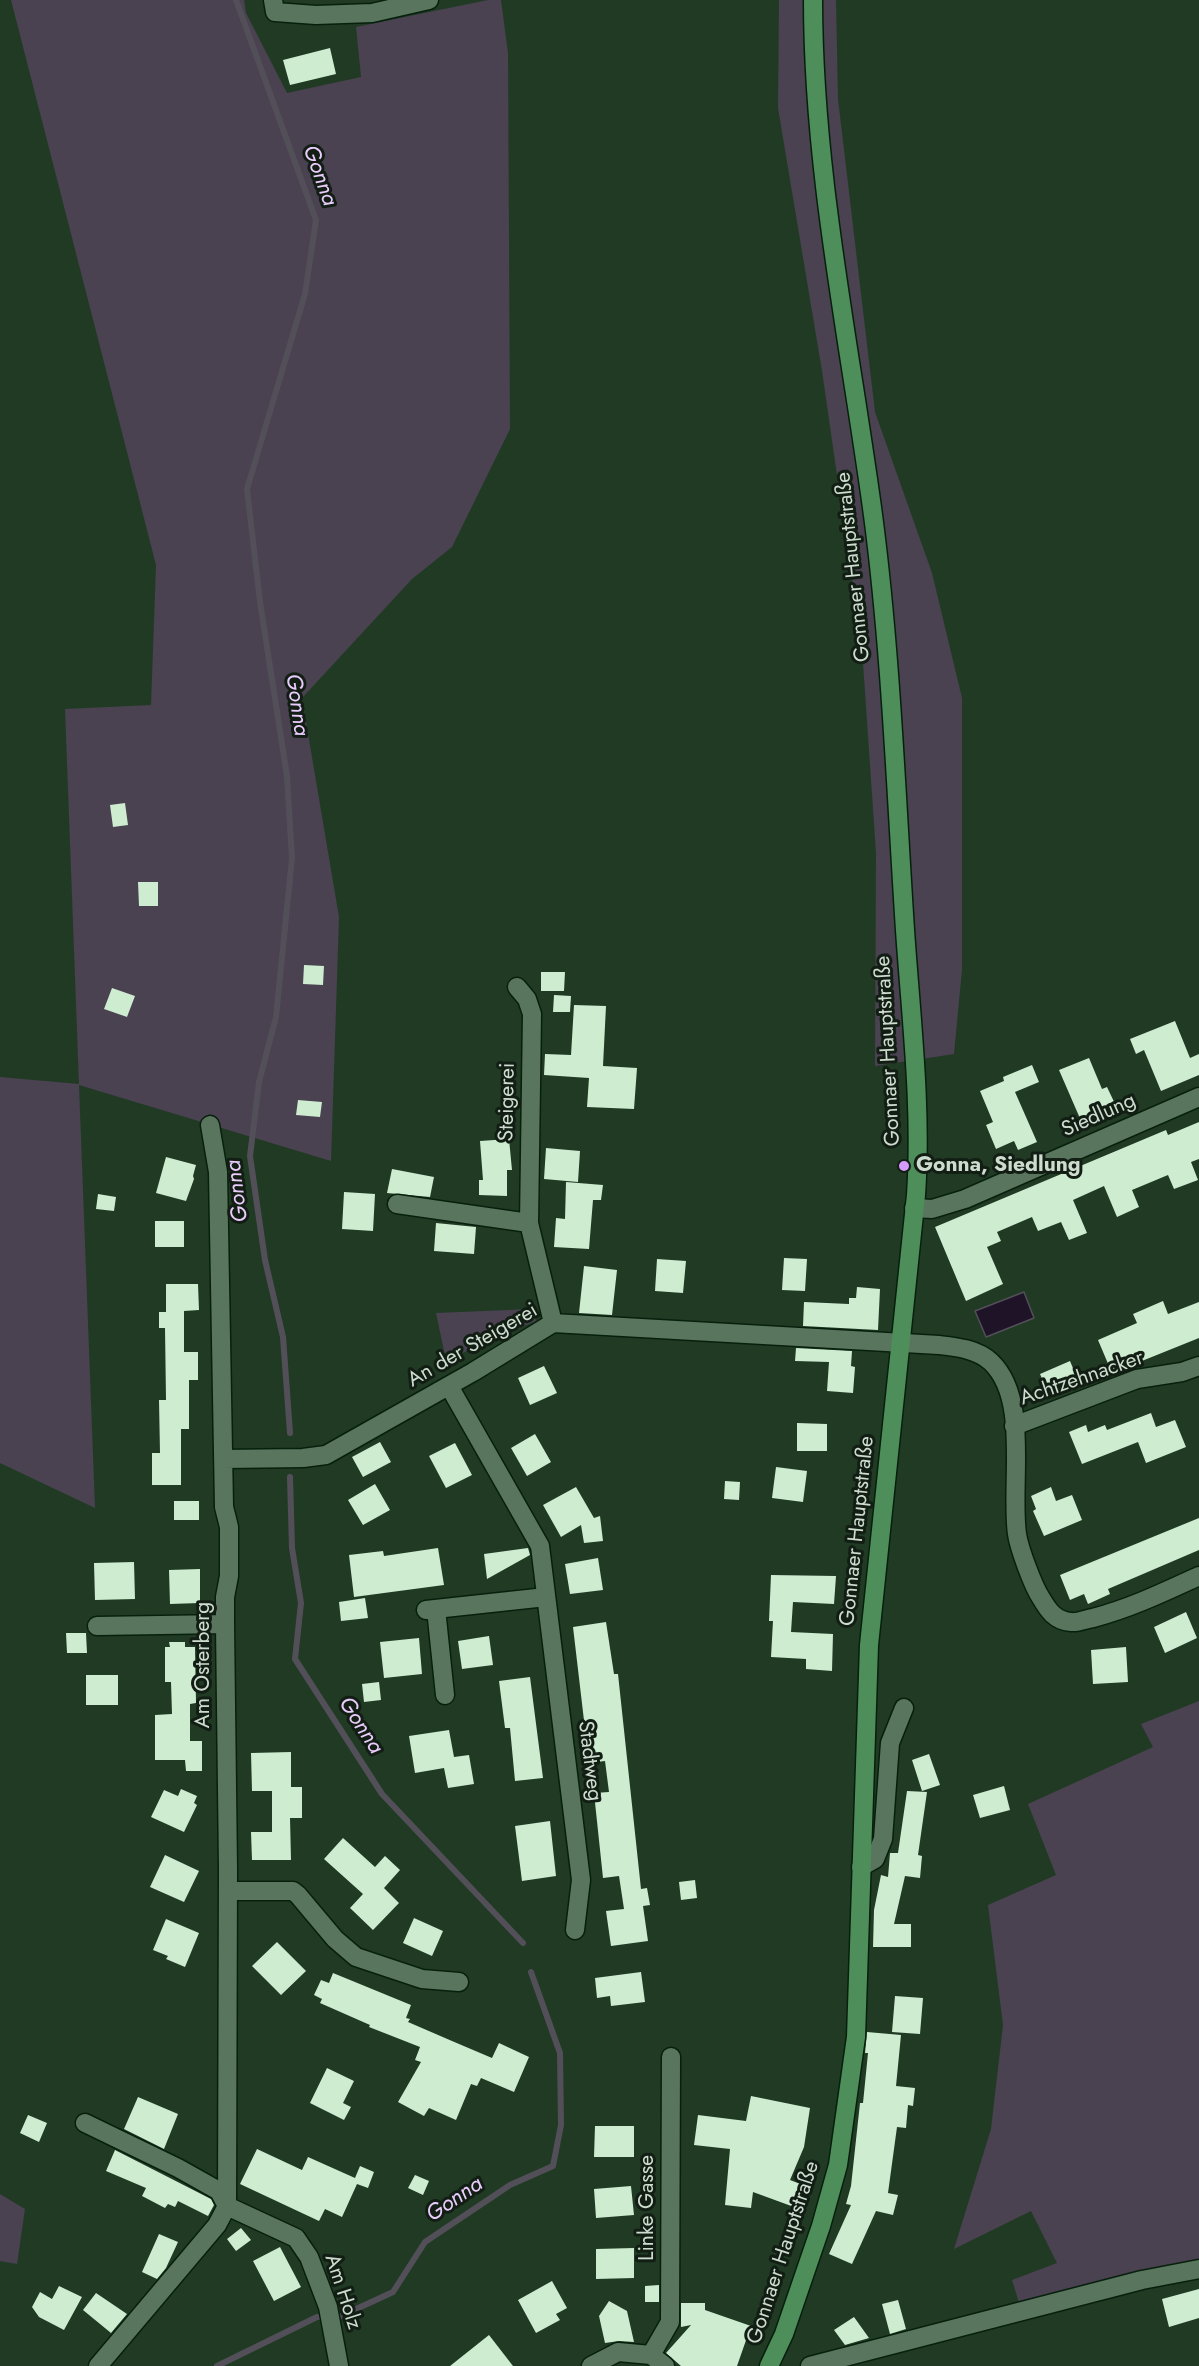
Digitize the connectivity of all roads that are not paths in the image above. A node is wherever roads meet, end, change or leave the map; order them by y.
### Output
1 (273, 0) edge
2 (429, 0) edge
3 (813, 0) edge
4 (517, 987) dead end
5 (1199, 1097) edge
6 (210, 1125) dead end
7 (397, 1204) dead end
8 (915, 1208) junction
9 (529, 1223) junction
10 (553, 1323) junction
11 (900, 1342) junction
12 (1199, 1366) edge
13 (449, 1386) junction
14 (1014, 1426) junction
15 (224, 1459) junction
16 (1199, 1576) edge
17 (546, 1597) junction
18 (225, 1624) junction
19 (98, 1626) dead end
20 (446, 1695) dead end
21 (904, 1708) dead end
22 (861, 1867) junction
23 (228, 1891) junction
24 (574, 1930) dead end
25 (459, 1982) dead end
26 (671, 2057) dead end
27 (85, 2123) dead end
28 (227, 2206) junction
29 (1199, 2269) edge
30 (658, 2360) edge
31 (98, 2366) edge
32 (339, 2366) edge
33 (591, 2366) edge
34 (769, 2366) edge
35 (810, 2366) edge

1 - 2 street
3 - 8 main road, Gonnaer Hauptstraße
4 - 9 street, Steigerei
5 - 8 street, Siedlung
6 - 15 street, Am Osterberg
7 - 9 street
8 - 11 main road, Gonnaer Hauptstraße
9 - 10 street, Steigerei
10 - 11 street, An der Steigerei
10 - 13 street, An der Steigerei
11 - 14 street, Achtzehnacker
11 - 22 main road, Gonnaer Hauptstraße
12 - 14 street, Achtzehnacker
13 - 15 street, An der Steigerei
13 - 17 street, Stadtweg
14 - 16 street, Achtzehnacker
15 - 18 street, Am Osterberg
17 - 20 street
17 - 24 street, Stadtweg
18 - 19 street
18 - 23 street, Am Osterberg
21 - 22 street
22 - 34 main road, Gonnaer Hauptstraße
23 - 25 street
23 - 28 street, Am Osterberg
26 - 30 street, Linke Gasse
27 - 28 street, Am Holz
28 - 31 street
28 - 32 street, Am Holz
29 - 35 street
30 - 33 street, Linke Gasse

